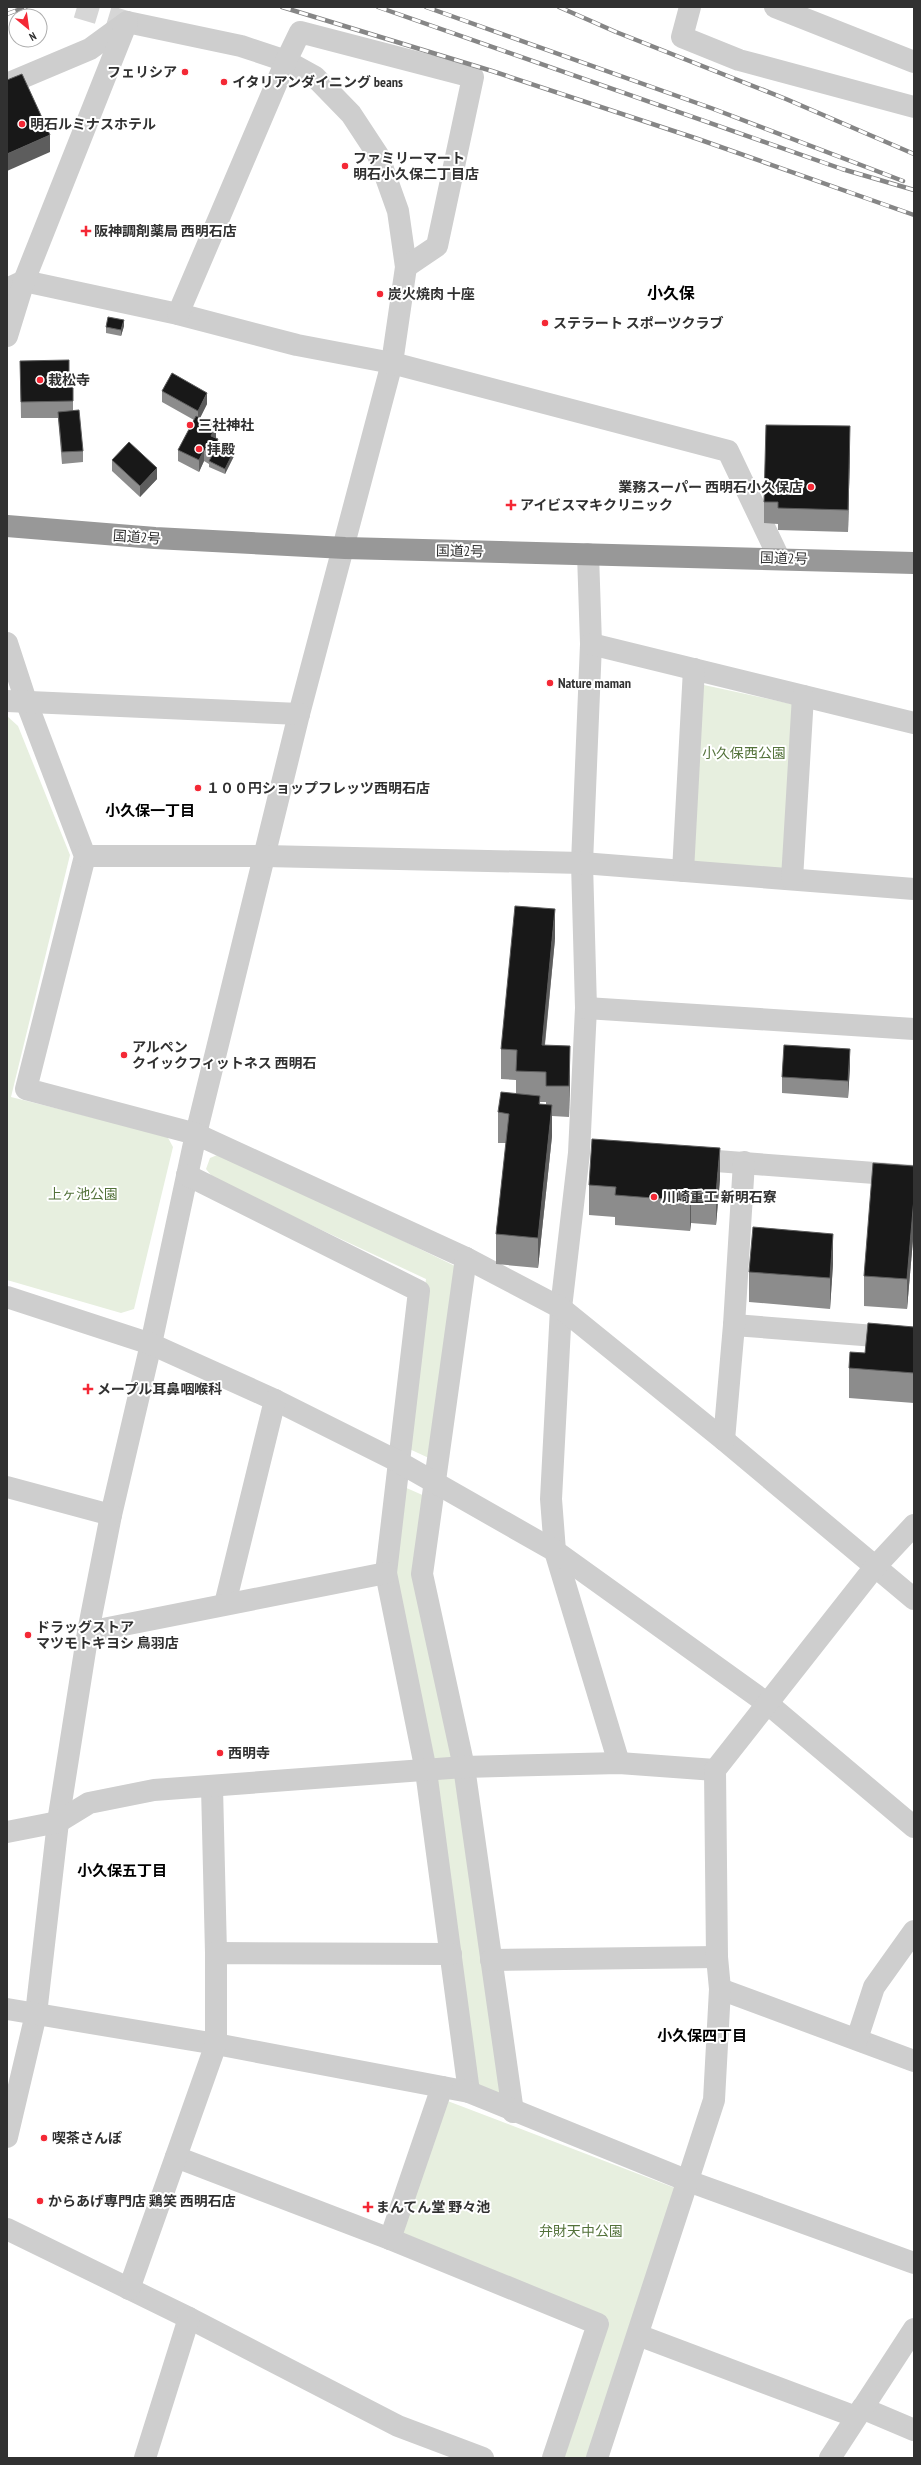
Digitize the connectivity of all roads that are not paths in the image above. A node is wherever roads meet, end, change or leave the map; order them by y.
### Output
1 (690, 7) edge
2 (775, 7) edge
3 (127, 22) junction
4 (286, 61) junction
5 (914, 62) edge
6 (7, 84) edge
7 (914, 107) edge
8 (406, 267) junction
9 (15, 285) edge
10 (178, 314) junction
11 (7, 336) edge
12 (392, 363) junction
13 (7, 526) edge
14 (345, 548) junction
15 (588, 554) junction
16 (779, 558) junction
17 (914, 563) edge
18 (7, 643) edge
19 (591, 644) junction
20 (694, 669) junction
21 (803, 696) junction
22 (17, 701) edge
23 (299, 714) junction
24 (914, 723) edge
25 (86, 856) junction
26 (264, 856) junction
27 (582, 863) junction
28 (683, 871) junction
29 (792, 879) junction
30 (914, 888) edge
31 (586, 1008) junction
32 (914, 1029) edge
33 (196, 1134) junction
34 (579, 1153) junction
35 (602, 1154) edge
36 (673, 1158) edge
37 (744, 1162) junction
38 (187, 1175) junction
39 (914, 1176) edge
40 (466, 1258) junction
41 (7, 1297) edge
42 (561, 1308) junction
43 (734, 1325) junction
44 (914, 1339) edge
45 (151, 1344) junction
46 (275, 1400) junction
47 (724, 1440) junction
48 (398, 1462) junction
49 (435, 1482) junction
50 (7, 1487) edge
51 (111, 1515) junction
52 (914, 1526) edge
53 (555, 1551) junction
54 (874, 1568) junction
55 (386, 1573) junction
56 (914, 1599) edge
57 (225, 1604) junction
58 (88, 1632) junction
59 (768, 1704) junction
60 (619, 1763) junction
61 (464, 1767) junction
62 (715, 1770) junction
63 (426, 1771) junction
64 (212, 1787) junction
65 (58, 1822) junction
66 (914, 1827) edge
67 (7, 1832) edge
68 (914, 1931) edge
69 (216, 1953) junction
70 (451, 1954) junction
71 (716, 1957) junction
72 (491, 1960) junction
73 (720, 1989) junction
74 (7, 2009) edge
75 (36, 2014) junction
76 (857, 2039) junction
77 (216, 2044) junction
78 (914, 2061) edge
79 (442, 2087) junction
80 (469, 2092) junction
81 (513, 2112) junction
82 (7, 2137) edge
83 (176, 2157) junction
84 (688, 2181) junction
85 (7, 2229) edge
86 (390, 2239) junction
87 (914, 2263) edge
88 (129, 2289) junction
89 (189, 2318) junction
90 (914, 2329) edge
91 (638, 2335) junction
92 (859, 2412) junction
93 (914, 2430) edge
94 (145, 2458) edge
95 (483, 2458) edge
96 (553, 2458) edge
97 (597, 2458) edge
98 (830, 2458) edge

1 - 7 street
2 - 5 street
3 - 4 street
3 - 6 street
3 - 9 street
4 - 8 street
4 - 8 street
4 - 10 street
8 - 12 street
9 - 10 street
9 - 11 street
10 - 12 street
12 - 14 street
12 - 16 street
13 - 14 highway, 国道2号
14 - 15 highway, 国道2号
14 - 23 street
15 - 16 highway, 国道2号
15 - 19 street
16 - 17 highway, 国道2号
18 - 22 street
19 - 20 street
19 - 27 street
20 - 21 street
20 - 28 street
21 - 24 street
21 - 29 street
22 - 23 street
22 - 25 street
23 - 26 street
25 - 26 street
25 - 33 street
26 - 27 street
26 - 33 street
27 - 28 street
27 - 31 street
28 - 29 street
29 - 30 street
31 - 32 street
31 - 34 street
33 - 38 street
33 - 40 street
34 - 35 street
34 - 42 street
36 - 37 street
37 - 39 street
37 - 43 street
38 - 45 street
38 - 48 street
40 - 42 street
40 - 49 street
41 - 45 street
42 - 47 street
42 - 53 street
43 - 44 street
43 - 47 street
45 - 46 street
45 - 51 street
46 - 48 street
46 - 57 street
47 - 54 street
48 - 49 street
48 - 55 street
49 - 53 street
49 - 61 street
50 - 51 street
51 - 58 street
52 - 54 street
53 - 59 street
53 - 60 street
54 - 56 street
54 - 59 street
55 - 57 street
55 - 63 street
57 - 58 street
58 - 65 street
59 - 62 street
59 - 66 street
60 - 61 street
60 - 62 street
61 - 63 street
61 - 72 street
62 - 71 street
63 - 64 street
63 - 70 street
64 - 65 street
64 - 69 street
65 - 67 street
65 - 75 street
68 - 76 street
69 - 70 street
69 - 77 street
70 - 80 street
71 - 72 street
71 - 73 street
72 - 81 street
73 - 76 street
73 - 84 street
74 - 75 street
75 - 77 street
75 - 82 street
76 - 78 street
77 - 79 street
77 - 83 street
79 - 80 street
79 - 86 street
80 - 81 street
81 - 84 street
83 - 86 street
83 - 88 street
84 - 87 street
84 - 91 street
85 - 88 street
86 - 96 street
88 - 89 street
89 - 94 street
89 - 95 street
90 - 92 street
91 - 92 street
91 - 97 street
92 - 93 street
92 - 98 street

